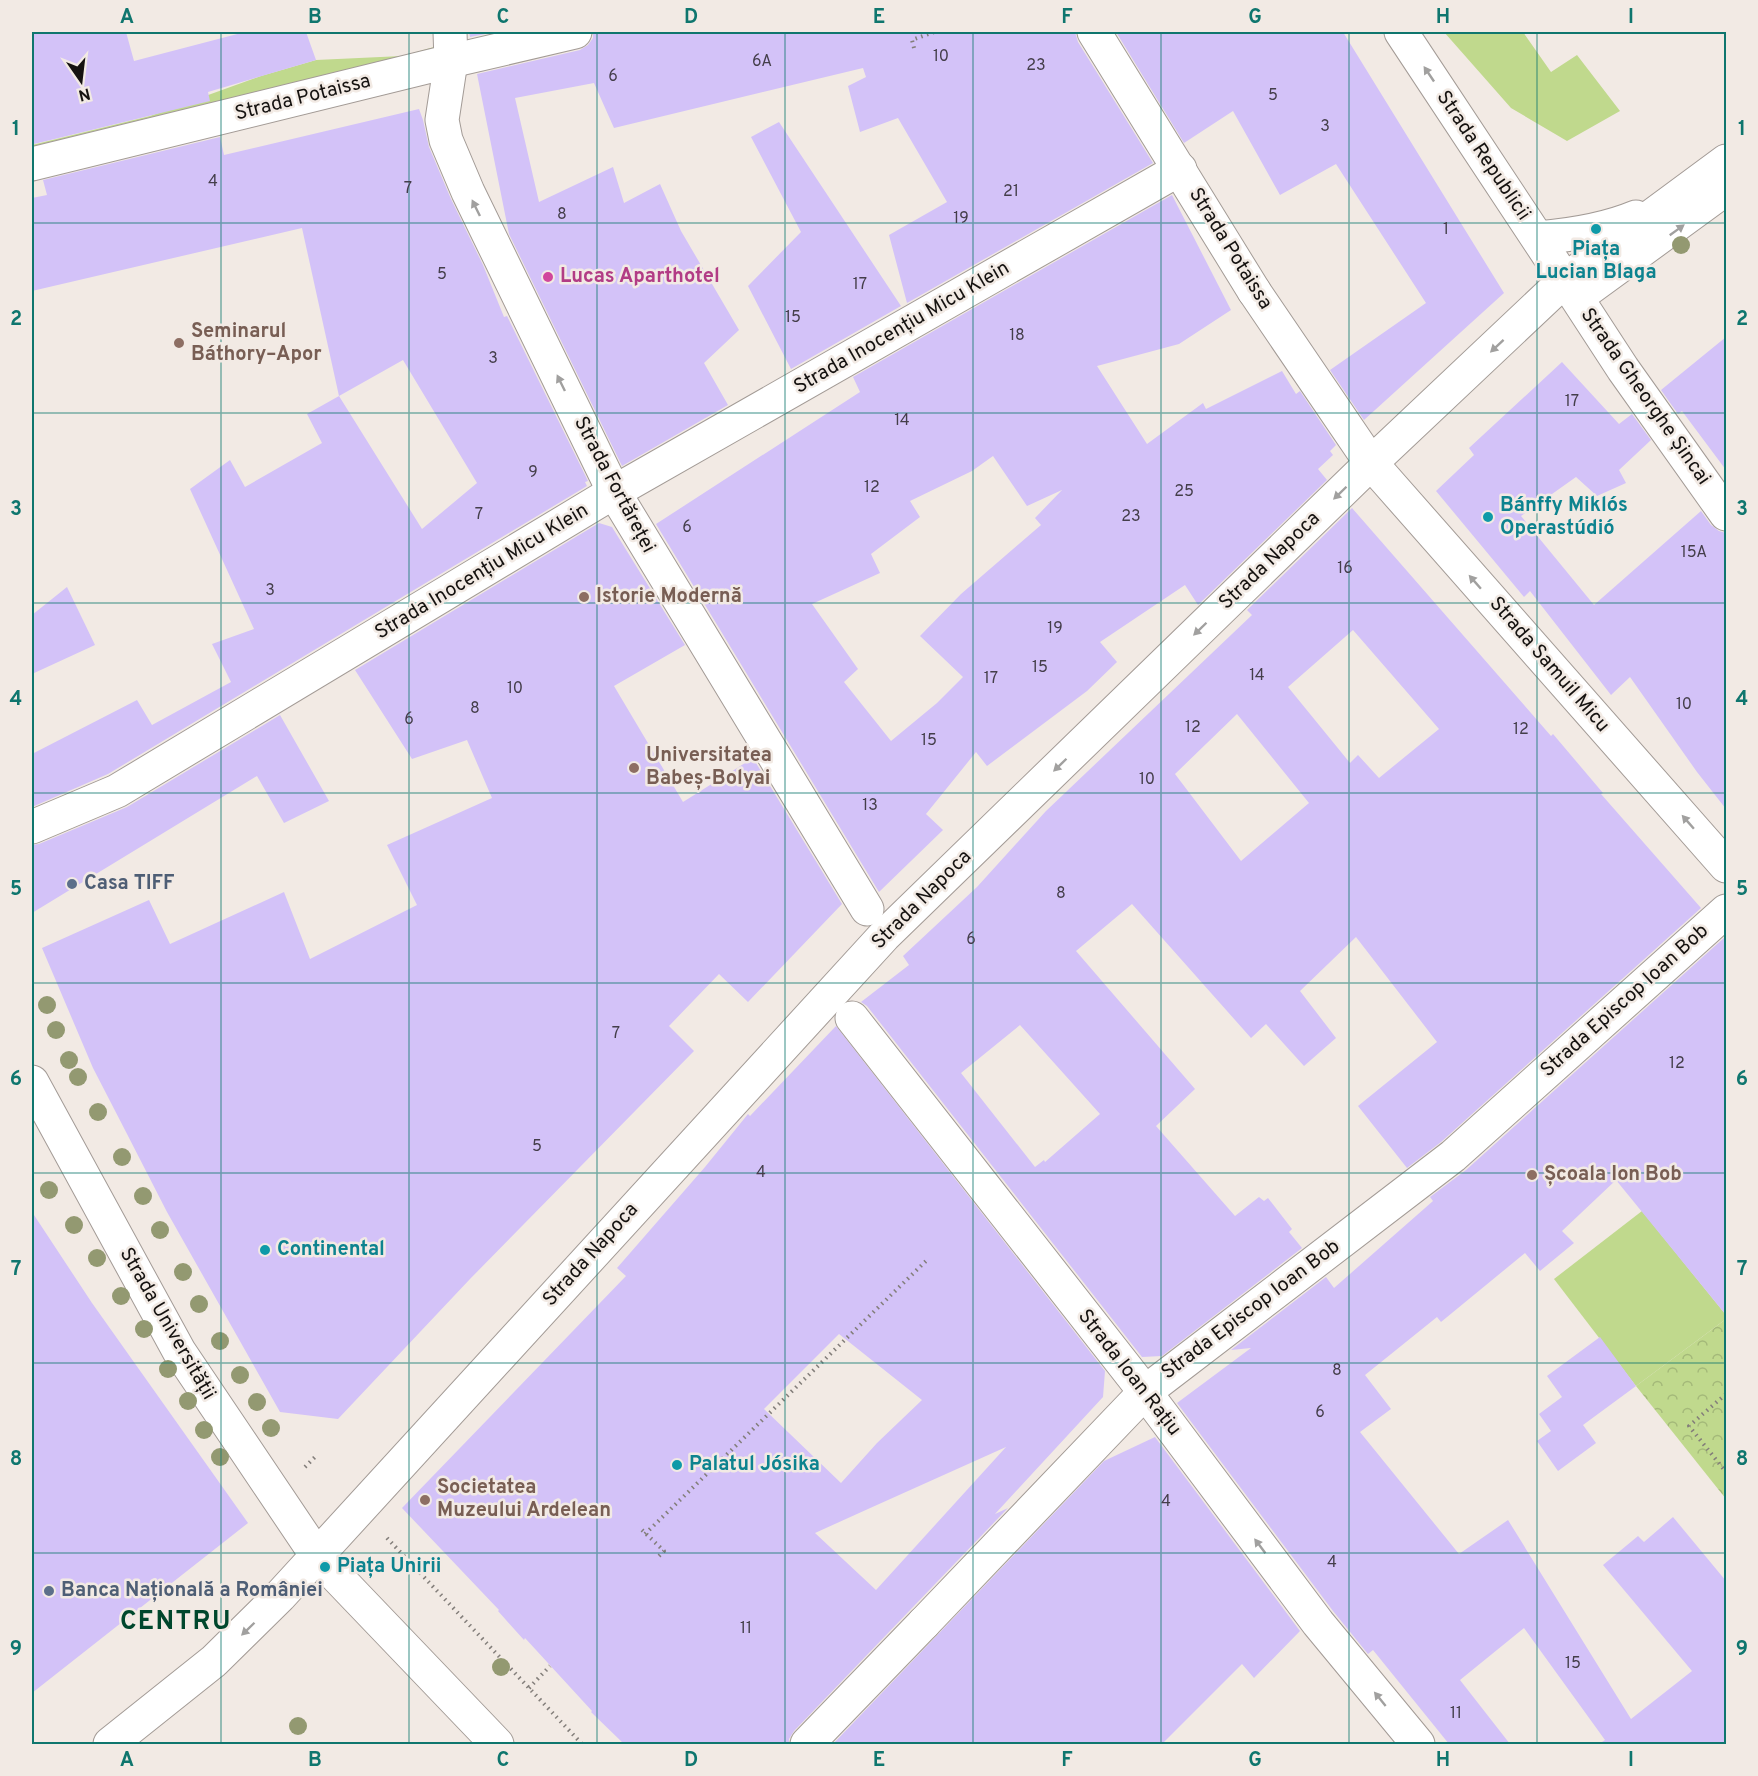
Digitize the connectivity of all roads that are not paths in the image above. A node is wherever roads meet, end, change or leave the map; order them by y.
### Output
1 (575, 32) edge
2 (1094, 32) edge
3 (1401, 32) edge
4 (451, 46) edge
5 (1726, 160) edge
6 (32, 164) edge
7 (1180, 169) junction
8 (1726, 193) edge
9 (1674, 200) junction
10 (1538, 238) junction
11 (1572, 291) junction
12 (1371, 463) junction
13 (614, 492) junction
14 (1726, 514) edge
15 (32, 826) edge
16 (1726, 866) edge
17 (867, 909) dead end
18 (1726, 911) edge
19 (845, 1010) dead end
20 (32, 1082) edge
21 (1144, 1392) junction
22 (317, 1556) junction
23 (110, 1744) edge
24 (497, 1744) edge
25 (807, 1744) edge
26 (1418, 1744) edge

1 - 4 street, Strada Potaissa
2 - 7 street, Strada Potaissa
10 -> 3 street, Strada Republicii
4 - 6 street, Strada Potaissa
13 -> 4 street, Strada Fortăreței
5 - 9 street
7 - 12 street, Strada Potaissa
7 - 13 street, Strada Inocențiu Micu Klein
11 -> 8 lane
9 - 10 street
9 - 11 street
10 - 11 street, Strada Republicii
11 -> 12 street, Strada Napoca
11 - 14 street, Strada Gheorghe Șincai
16 -> 12 street, Strada Samuil Micu
12 -> 22 street, Strada Napoca
13 - 15 street, Strada Inocențiu Micu Klein
13 - 17 street, Strada Fortăreței
18 - 21 street, Strada Episcop Ioan Bob
19 - 21 street, Strada Ioan Rațiu
20 - 22 street, Strada Universității
21 - 25 street, Strada Episcop Ioan Bob
26 -> 21 street, Strada Ioan Rațiu
22 -> 23 street
22 - 24 street

